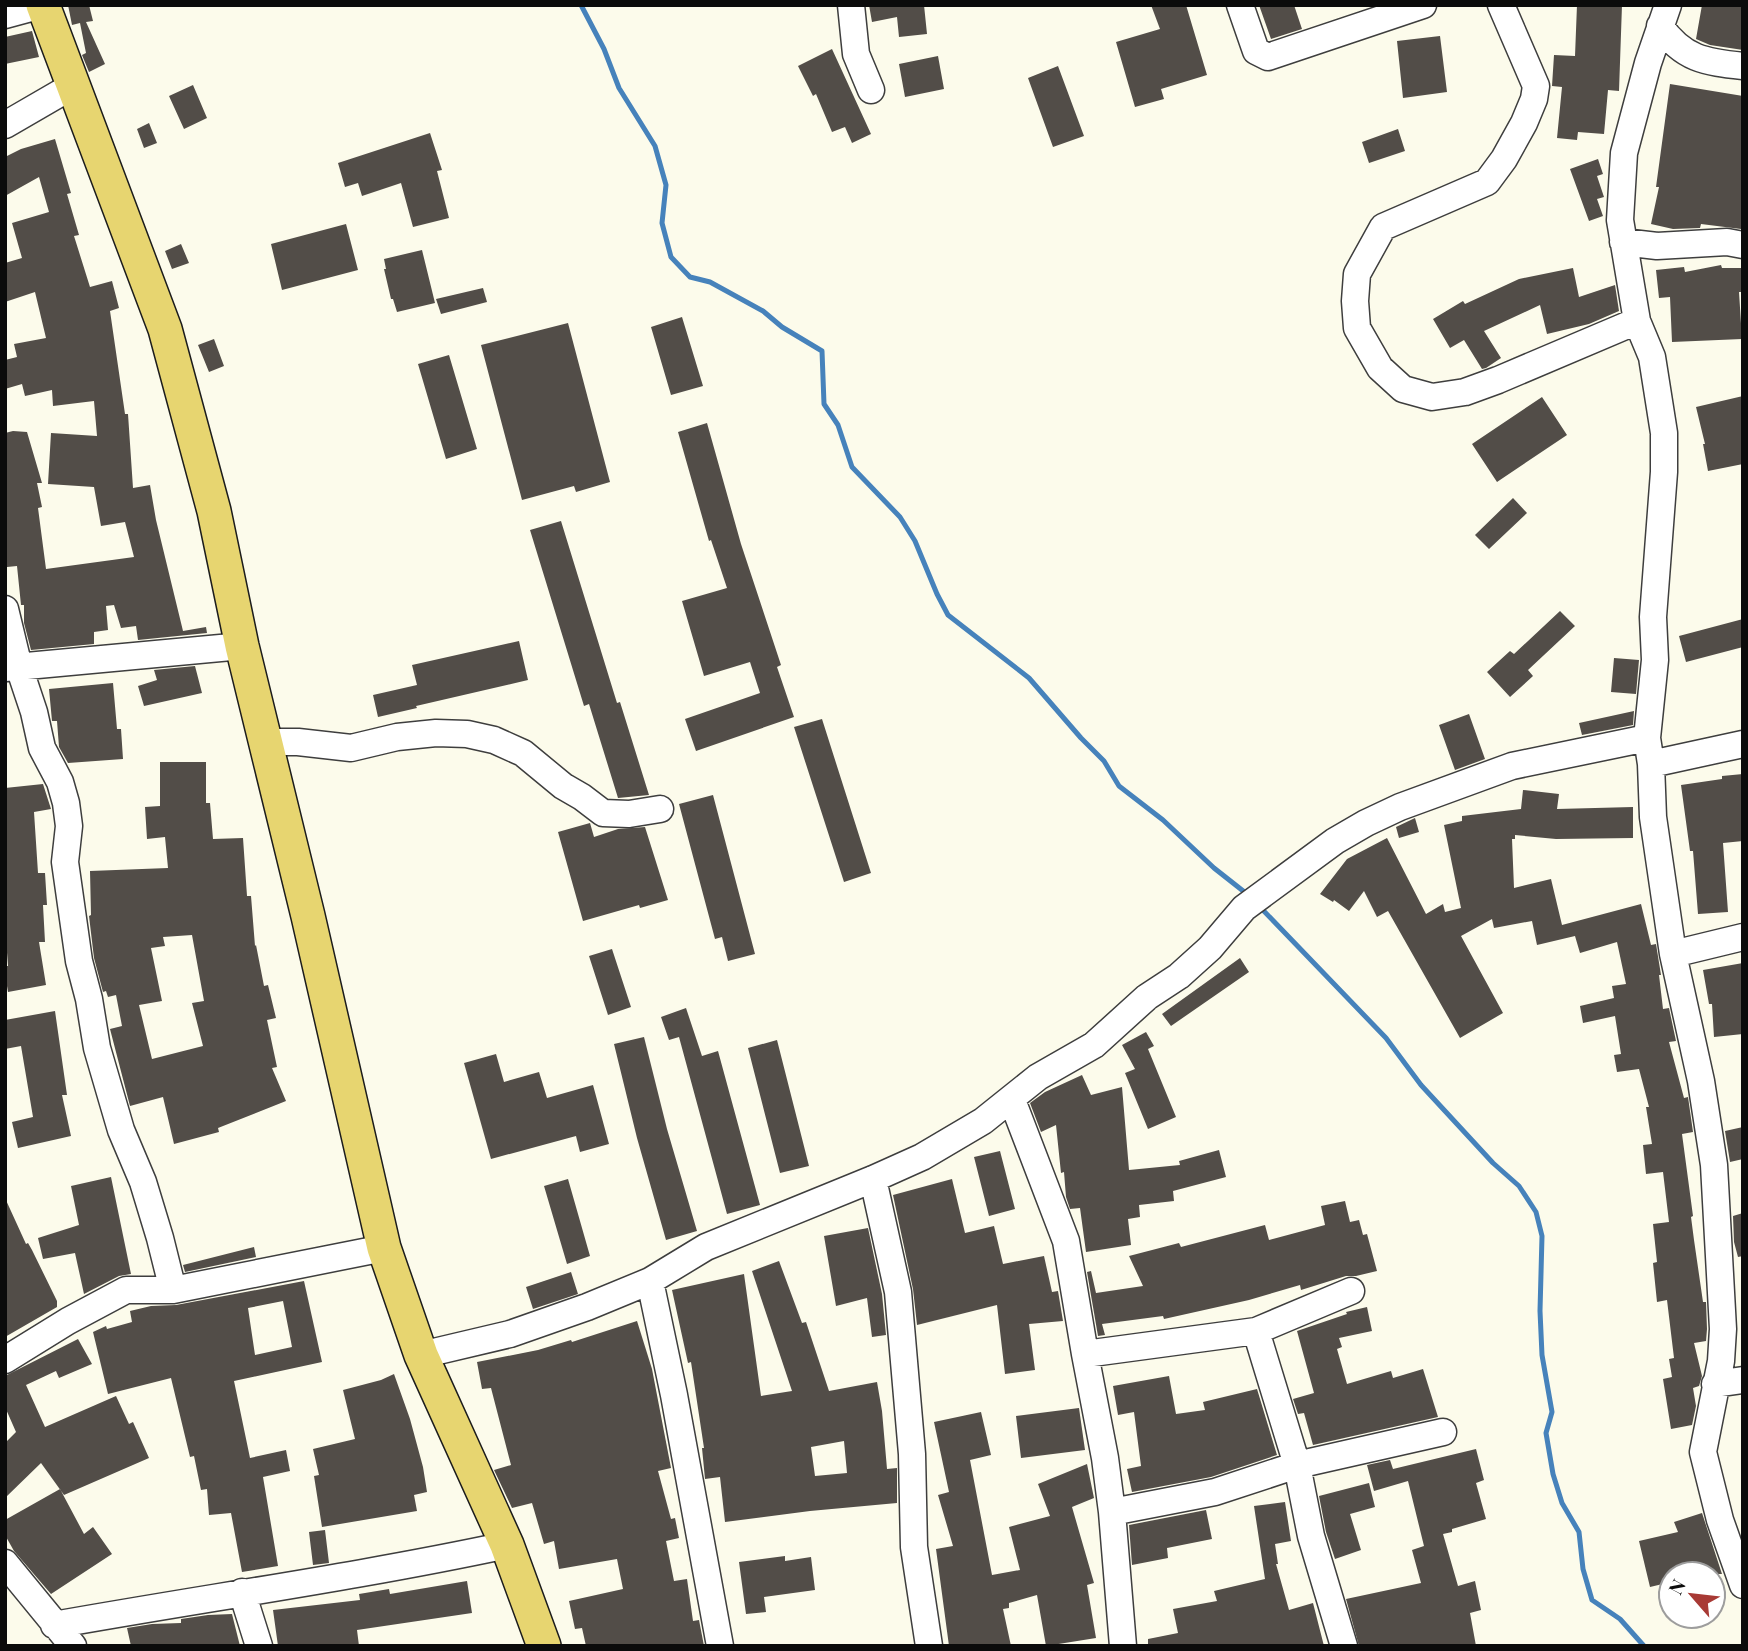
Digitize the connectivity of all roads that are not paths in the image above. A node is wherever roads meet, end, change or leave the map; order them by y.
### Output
1 (43, 5) edge
2 (851, 5) edge
3 (1240, 5) edge
4 (1423, 5) edge
5 (1501, 5) edge
6 (5, 15) edge
7 (1664, 16) edge
8 (1743, 66) edge
9 (74, 85) junction
10 (872, 90) dead end
11 (5, 125) edge
12 (1623, 242) junction
13 (1743, 245) edge
14 (1637, 321) junction
15 (5, 609) edge
16 (242, 646) junction
17 (12, 667) edge
18 (265, 742) junction
19 (1743, 744) edge
20 (1649, 751) junction
21 (660, 808) dead end
22 (1743, 937) edge
23 (1673, 954) junction
24 (1012, 1100) junction
25 (873, 1179) junction
26 (384, 1248) junction
27 (650, 1281) junction
28 (173, 1290) junction
29 (1351, 1291) dead end
30 (1256, 1331) junction
31 (1085, 1354) junction
32 (421, 1355) junction
33 (5, 1360) edge
34 (1743, 1380) edge
35 (1715, 1384) junction
36 (1443, 1432) dead end
37 (1297, 1465) junction
38 (1112, 1512) junction
39 (507, 1545) junction
40 (5, 1563) edge
41 (1743, 1585) edge
42 (242, 1592) junction
43 (54, 1625) junction
44 (73, 1646) edge
45 (258, 1646) edge
46 (544, 1646) edge
47 (720, 1646) edge
48 (929, 1646) edge
49 (1123, 1646) edge
50 (1344, 1646) edge

1 - 6 street
1 - 9 main road
2 - 10 street
3 - 4 street
5 - 14 street
7 - 8 street
7 - 12 street
9 - 11 street
9 - 16 main road
12 - 13 street
12 - 14 street
14 - 20 street
15 - 17 street
16 - 17 street
16 - 18 main road
17 - 28 street
18 - 21 street
18 - 26 main road
19 - 20 street
20 - 23 street
20 - 24 street
22 - 23 street
23 - 35 street
24 - 25 street
24 - 31 street
25 - 27 street
25 - 48 street
26 - 28 street
26 - 32 main road
27 - 32 street
27 - 47 street
28 - 33 street
29 - 30 street
30 - 31 street
30 - 37 street
31 - 38 street
32 - 39 main road
34 - 35 street
35 - 41 street
36 - 37 street
37 - 38 street
37 - 50 street
38 - 49 street
39 - 42 street
39 - 46 main road
40 - 43 street
42 - 43 street
42 - 45 street
43 - 44 street

